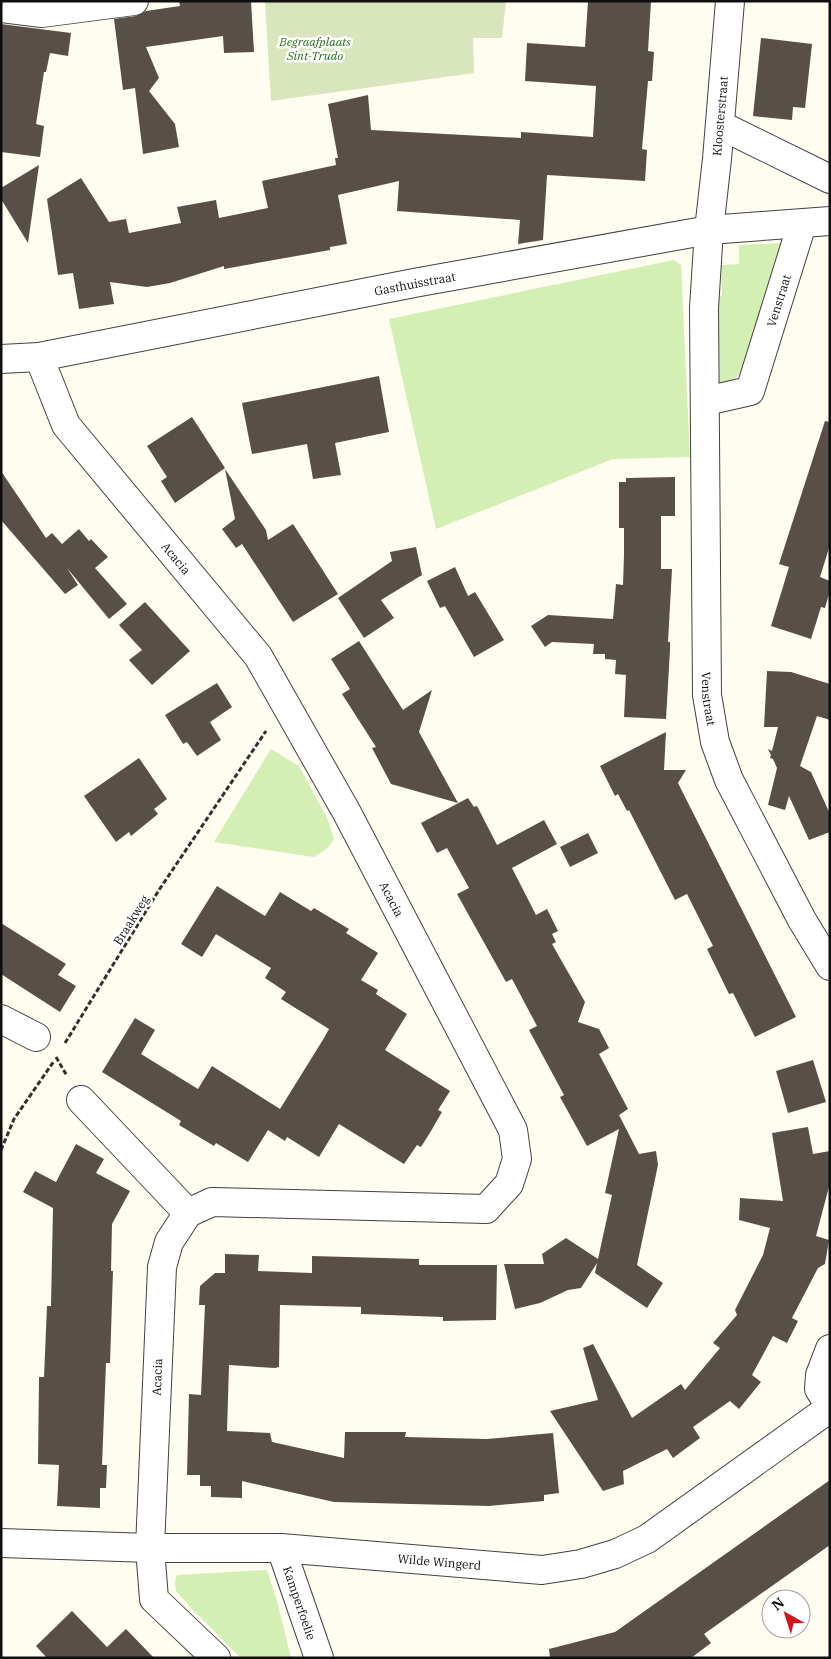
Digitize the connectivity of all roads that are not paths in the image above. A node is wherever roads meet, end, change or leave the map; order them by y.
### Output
1 (134, 1) edge
2 (730, 1) edge
3 (1, 8) edge
4 (720, 125) junction
5 (830, 179) edge
6 (830, 221) edge
7 (802, 224) junction
8 (709, 230) junction
9 (39, 357) junction
10 (1, 359) edge
11 (706, 401) junction
12 (830, 966) edge
13 (1, 1019) edge
14 (36, 1037) road end
15 (80, 1100) road end
16 (188, 1213) junction
17 (830, 1349) edge
18 (830, 1407) edge
19 (1, 1543) edge
20 (150, 1548) junction
21 (281, 1548) junction
22 (216, 1658) edge
23 (319, 1658) edge

1 - 3 street
2 - 4 street, Kloosterstraat
4 - 5 street
4 - 8 street, Kloosterstraat
6 - 7 street, Gasthuisstraat
7 - 8 street, Gasthuisstraat
7 - 11 street, Venstraat
8 - 9 street, Gasthuisstraat
8 - 11 street, Venstraat
9 - 10 street, Gasthuisstraat
9 - 16 street, Acacia
11 - 12 street, Venstraat
13 - 14 street
15 - 16 street
16 - 20 street, Acacia
17 - 18 street, Wilde Wingerd
18 - 21 street, Wilde Wingerd
19 - 20 street, Wilde Wingerd
20 - 21 street, Wilde Wingerd
20 - 22 street
21 - 23 street, Kamperfoelie

